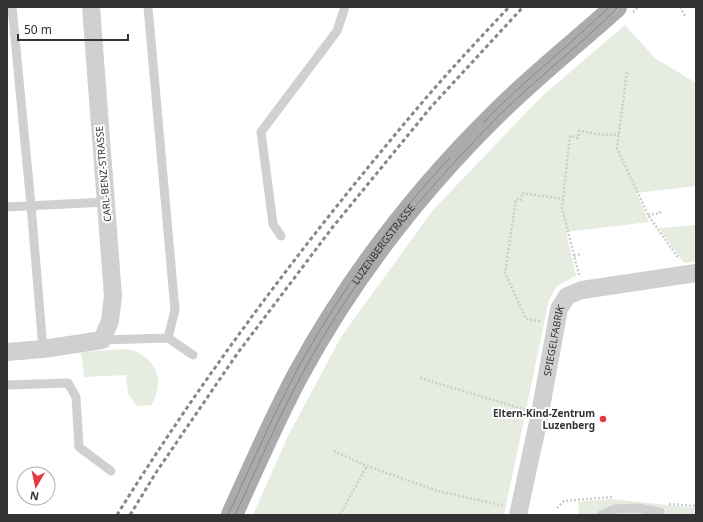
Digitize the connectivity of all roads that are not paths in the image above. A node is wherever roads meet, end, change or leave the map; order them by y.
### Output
1 (12, 7) edge
2 (91, 7) edge
3 (148, 7) edge
4 (345, 7) edge
5 (616, 7) edge
6 (604, 14) edge
7 (106, 202) junction
8 (31, 205) junction
9 (7, 207) edge
10 (281, 236) dead end
11 (684, 275) edge
12 (168, 338) junction
13 (102, 340) junction
14 (34, 350) junction
15 (7, 352) edge
16 (193, 356) dead end
17 (7, 385) edge
18 (111, 471) dead end
19 (518, 512) edge
20 (232, 515) edge
21 (601, 515) edge
22 (660, 515) edge

1 - 8 lane
2 - 7 street, CARL-BENZ-STRASSE
3 - 12 lane
4 - 10 lane
5 - 6 main road, LUZENBERGSTRASSE
6 - 20 main road, LUZENBERGSTRASSE
7 - 8 lane
7 - 13 street, CARL-BENZ-STRASSE
8 - 9 lane
8 - 14 lane
11 - 19 street, SPIEGELFABRIK
12 - 13 lane
12 - 16 lane
13 - 14 street
14 - 15 street
17 - 18 lane
21 - 22 lane

